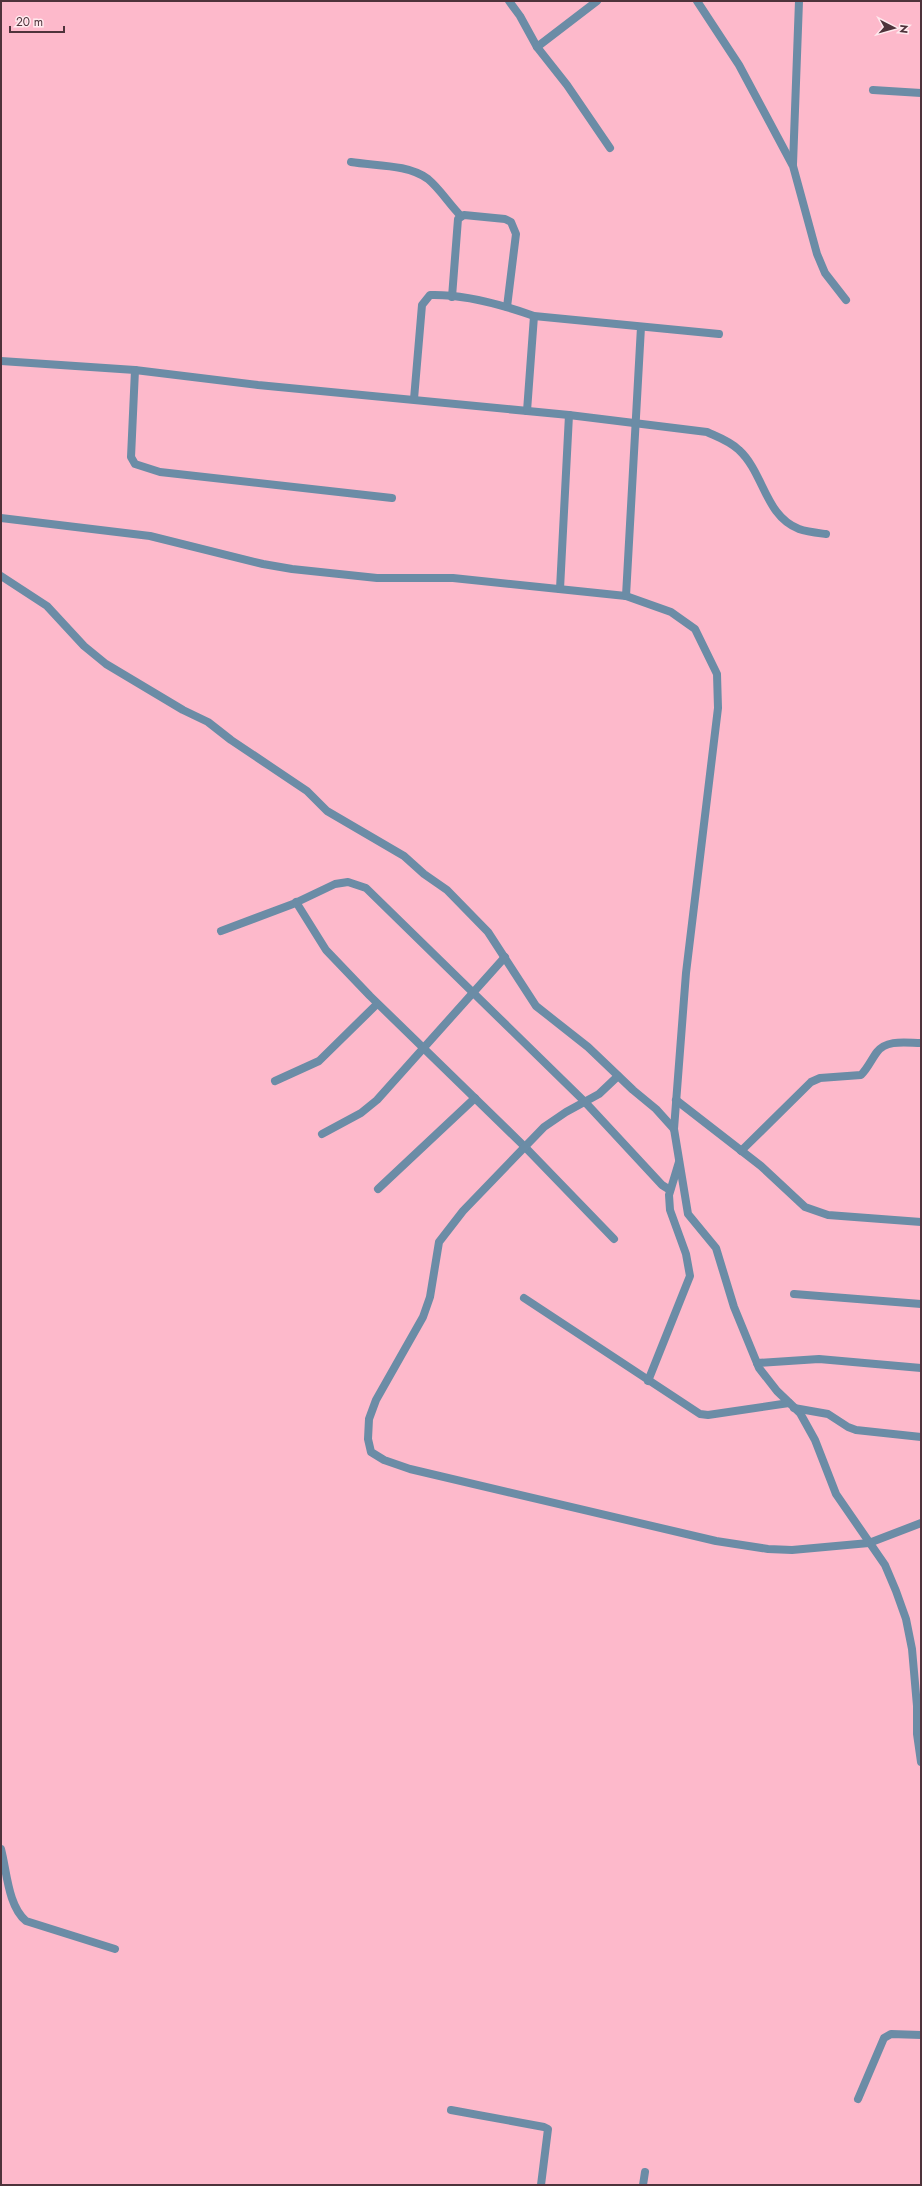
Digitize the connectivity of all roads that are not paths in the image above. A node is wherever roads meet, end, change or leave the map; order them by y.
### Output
1 (509, 1) edge
2 (598, 1) edge
3 (697, 1) edge
4 (799, 1) edge
5 (537, 47) junction
6 (873, 90) dead end
7 (921, 94) edge
8 (610, 148) dead end
9 (351, 162) dead end
10 (793, 166) junction
11 (460, 216) junction
12 (452, 297) junction
13 (846, 300) dead end
14 (508, 307) junction
15 (534, 316) junction
16 (641, 327) junction
17 (719, 334) dead end
18 (1, 361) edge
19 (135, 370) junction
20 (414, 400) junction
21 (526, 411) junction
22 (569, 415) junction
23 (634, 423) junction
24 (392, 498) dead end
25 (1, 518) edge
26 (826, 534) dead end
27 (1, 576) edge
28 (560, 589) junction
29 (626, 596) junction
30 (296, 902) junction
31 (221, 931) dead end
32 (506, 957) junction
33 (473, 993) junction
34 (378, 1004) junction
35 (921, 1043) edge
36 (423, 1048) junction
37 (618, 1076) junction
38 (275, 1081) dead end
39 (475, 1098) junction
40 (676, 1100) junction
41 (585, 1102) junction
42 (674, 1128) junction
43 (322, 1134) dead end
44 (525, 1147) junction
45 (741, 1151) junction
46 (679, 1161) junction
47 (378, 1189) dead end
48 (670, 1190) junction
49 (921, 1222) edge
50 (614, 1239) dead end
51 (794, 1294) dead end
52 (524, 1298) dead end
53 (921, 1304) edge
54 (757, 1363) junction
55 (921, 1368) edge
56 (648, 1381) junction
57 (791, 1405) junction
58 (921, 1437) edge
59 (921, 1524) edge
60 (869, 1543) junction
61 (921, 1762) edge
62 (1, 1849) edge
63 (4, 1874) edge
64 (115, 1949) dead end
65 (921, 2035) edge
66 (858, 2099) dead end
67 (452, 2110) dead end
68 (645, 2172) dead end
69 (541, 2185) edge
70 (643, 2185) edge

1 - 5 street
2 - 5 street
3 - 10 street
4 - 10 street
5 - 8 street
6 - 7 street
9 - 11 street
10 - 13 street
11 - 12 street
11 - 14 street
12 - 14 street
12 - 20 street
14 - 15 street
15 - 16 street
15 - 21 street
16 - 17 street
16 - 23 street
18 - 19 street
19 - 20 street
19 - 24 street
20 - 21 street
21 - 22 street
22 - 23 street
22 - 28 street
23 - 26 street
23 - 29 street
25 - 28 street
27 - 32 street
28 - 29 street
29 - 40 street
30 - 31 street
30 - 33 street
30 - 34 street
32 - 33 street
32 - 37 street
33 - 36 street
33 - 41 street
34 - 36 street
34 - 38 street
35 - 45 street
36 - 39 street
36 - 43 street
37 - 41 street
37 - 42 street
39 - 44 street
39 - 47 street
40 - 42 street
40 - 45 street
41 - 44 street
41 - 48 street
42 - 46 street
44 - 50 street
44 - 60 street
45 - 49 street
46 - 48 street
46 - 54 street
48 - 56 street
51 - 53 street
52 - 56 street
54 - 55 street
54 - 57 street
56 - 57 street
57 - 58 street
57 - 60 street
59 - 60 street
60 - 61 street
62 - 63 street
63 - 64 street
65 - 66 street
67 - 69 street
68 - 70 street

